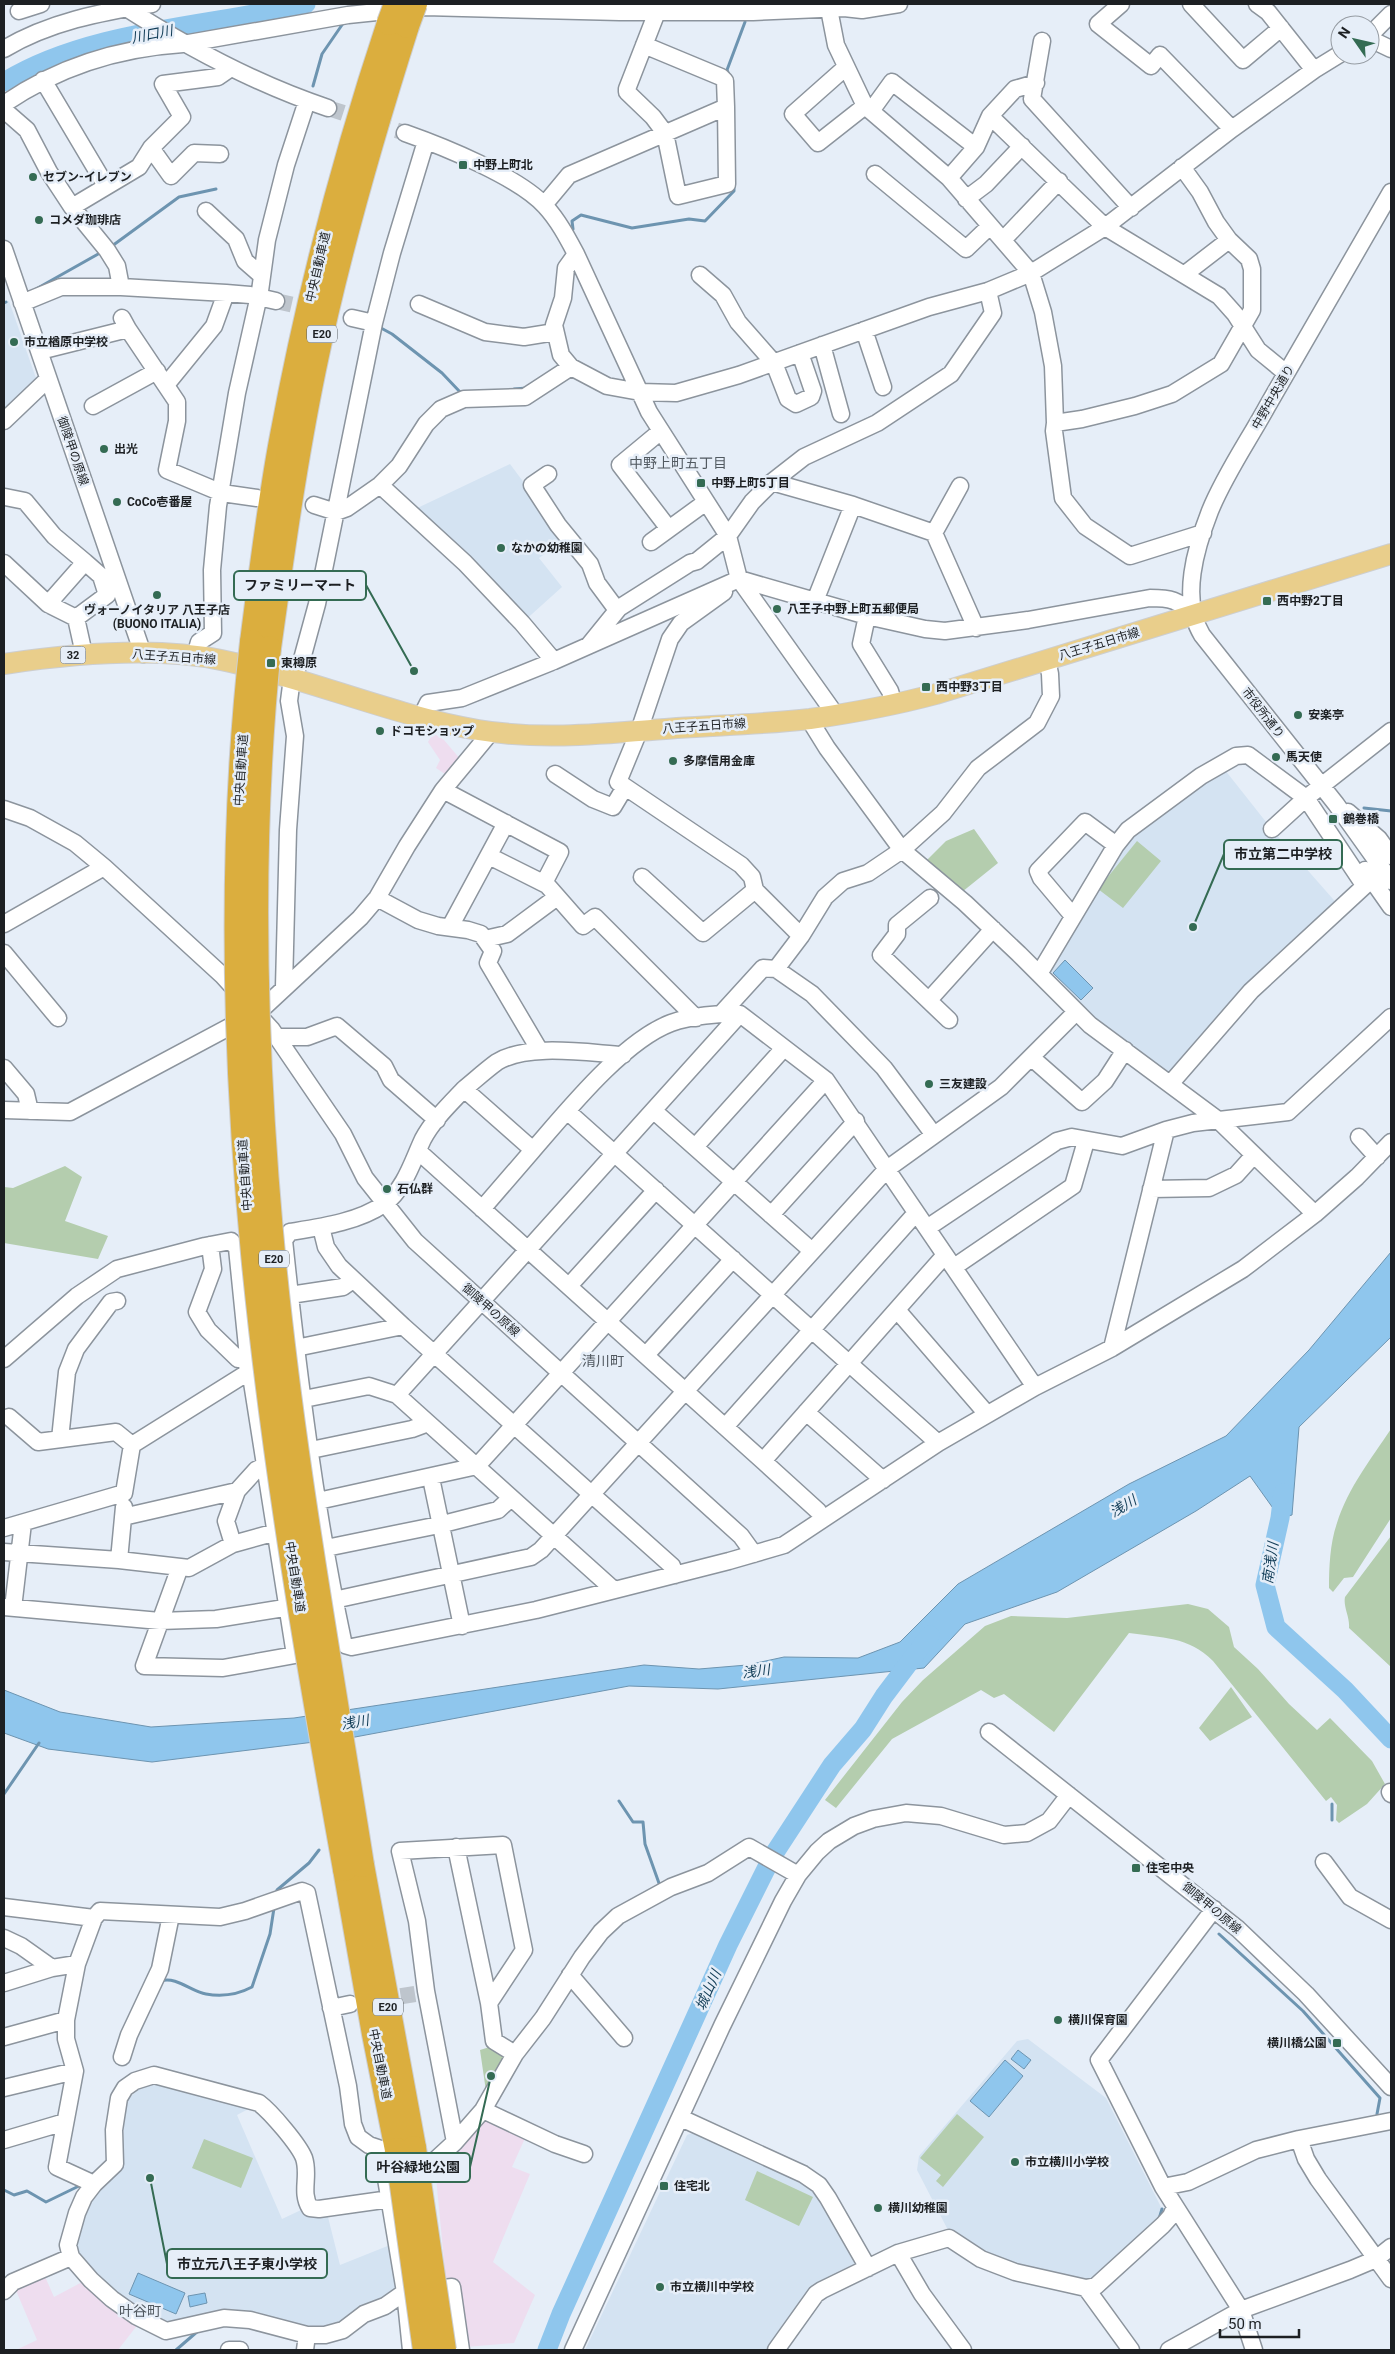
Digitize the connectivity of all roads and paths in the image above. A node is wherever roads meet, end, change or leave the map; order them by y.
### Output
1 (40, 4) edge
2 (152, 4) edge
3 (415, 4) edge
4 (899, 4) edge
5 (1121, 4) edge
6 (1192, 4) edge
7 (1257, 4) edge
8 (125, 7) edge
9 (829, 9) junction
10 (19, 11) dead end
11 (657, 12) junction
12 (1391, 14) edge
13 (397, 18) edge
14 (1380, 26) edge
15 (1281, 28) junction
16 (1042, 41) dead end
17 (180, 42) junction
18 (1380, 43) edge
19 (644, 45) junction
20 (4, 49) edge
21 (1391, 49) edge
22 (1330, 60) edge
23 (846, 67) junction
24 (231, 68) junction
25 (1314, 70) junction
26 (43, 80) junction
27 (1036, 83) junction
28 (307, 101) junction
29 (4, 104) edge
30 (726, 107) junction
31 (328, 108) tunnel mouth
32 (868, 108) junction
33 (4, 110) edge
34 (990, 116) junction
35 (1232, 129) junction
36 (405, 133) tunnel mouth
37 (665, 134) junction
38 (426, 141) junction
39 (1022, 146) junction
40 (976, 147) junction
41 (151, 148) junction
42 (220, 154) dead end
43 (1182, 167) junction
44 (874, 174) dead end
45 (949, 178) junction
46 (1059, 181) junction
47 (106, 186) junction
48 (1391, 192) edge
49 (966, 199) junction
50 (544, 205) junction
51 (72, 207) junction
52 (1131, 208) junction
53 (206, 211) dead end
54 (990, 226) junction
55 (1105, 227) junction
56 (1003, 240) junction
57 (1230, 240) junction
58 (4, 249) edge
59 (576, 254) junction
60 (1031, 273) junction
61 (1185, 274) junction
62 (261, 275) junction
63 (700, 275) dead end
64 (121, 287) junction
65 (988, 291) junction
66 (226, 293) junction
67 (258, 297) junction
68 (276, 301) tunnel mouth
69 (22, 302) junction
70 (419, 304) dead end
71 (352, 318) tunnel mouth
72 (374, 323) junction
73 (1243, 326) junction
74 (864, 330) junction
75 (555, 332) junction
76 (822, 346) junction
77 (40, 351) junction
78 (800, 353) junction
79 (774, 363) junction
80 (571, 367) junction
81 (157, 371) junction
82 (1286, 373) junction
83 (48, 379) junction
84 (166, 385) junction
85 (883, 387) dead end
86 (640, 392) junction
87 (93, 406) dead end
88 (841, 414) dead end
89 (4, 421) edge
90 (1055, 423) junction
91 (661, 431) junction
92 (548, 474) dead end
93 (772, 482) junction
94 (380, 485) junction
95 (960, 486) dead end
96 (222, 493) junction
97 (4, 497) edge
98 (257, 498) dead end
99 (706, 502) junction
100 (314, 505) dead end
101 (853, 505) junction
102 (336, 512) junction
103 (669, 529) junction
104 (934, 533) junction
105 (1203, 533) junction
106 (728, 536) junction
107 (651, 542) dead end
108 (1391, 554) edge
109 (85, 562) junction
110 (4, 563) edge
111 (739, 579) junction
112 (816, 602) junction
113 (48, 604) junction
114 (617, 610) junction
115 (1192, 614) junction
116 (868, 616) junction
117 (76, 618) junction
118 (976, 628) junction
119 (261, 645) junction
120 (587, 647) junction
121 (84, 654) junction
122 (143, 654) junction
123 (195, 656) junction
124 (7, 660) edge
125 (1047, 660) junction
126 (554, 661) junction
127 (292, 678) junction
128 (894, 704) junction
129 (835, 714) junction
130 (421, 717) junction
131 (809, 719) junction
132 (639, 731) junction
133 (1391, 731) edge
134 (491, 732) junction
135 (555, 774) dead end
136 (625, 787) junction
137 (1322, 788) junction
138 (444, 790) junction
139 (1306, 798) junction
140 (1336, 804) junction
141 (4, 809) edge
142 (506, 823) junction
143 (1272, 829) dead end
144 (1355, 831) junction
145 (1116, 845) junction
146 (902, 850) junction
147 (489, 856) junction
148 (1391, 856) edge
149 (104, 867) junction
150 (642, 877) dead end
151 (1391, 881) edge
152 (544, 883) junction
153 (1368, 883) junction
154 (755, 890) junction
155 (558, 897) junction
156 (377, 898) junction
157 (930, 898) dead end
158 (1391, 907) edge
159 (1073, 916) junction
160 (4, 924) edge
161 (450, 928) junction
162 (993, 929) junction
163 (802, 936) junction
164 (485, 939) junction
165 (4, 953) edge
166 (776, 969) junction
167 (1039, 974) junction
168 (284, 987) junction
169 (929, 1000) junction
170 (1076, 1012) junction
171 (257, 1013) junction
172 (722, 1013) junction
173 (740, 1014) junction
174 (1391, 1017) edge
175 (58, 1018) dead end
176 (696, 1018) junction
177 (949, 1020) dead end
178 (274, 1034) junction
179 (784, 1048) junction
180 (1125, 1050) junction
181 (540, 1051) junction
182 (623, 1055) junction
183 (1032, 1058) junction
184 (4, 1068) edge
185 (826, 1080) junction
186 (1171, 1083) junction
187 (464, 1089) junction
188 (4, 1110) edge
189 (30, 1111) junction
190 (567, 1111) junction
191 (654, 1111) junction
192 (436, 1120) junction
193 (1218, 1120) junction
194 (856, 1121) junction
195 (1166, 1130) junction
196 (934, 1135) junction
197 (1359, 1137) dead end
198 (1086, 1141) junction
199 (1391, 1142) edge
200 (695, 1147) junction
201 (533, 1150) junction
202 (418, 1151) junction
203 (615, 1153) junction
204 (1254, 1155) junction
205 (1377, 1157) junction
206 (887, 1169) junction
207 (734, 1182) junction
208 (1151, 1189) junction
209 (656, 1190) junction
210 (386, 1203) junction
211 (482, 1209) junction
212 (916, 1213) junction
213 (771, 1214) junction
214 (1315, 1214) junction
215 (695, 1225) junction
216 (321, 1227) junction
217 (927, 1228) junction
218 (284, 1240) junction
219 (210, 1245) junction
220 (237, 1248) junction
221 (528, 1250) junction
222 (812, 1252) junction
223 (733, 1259) junction
224 (950, 1261) junction
225 (353, 1280) junction
226 (569, 1286) junction
227 (290, 1295) junction
228 (773, 1295) junction
229 (117, 1301) dead end
230 (481, 1301) junction
231 (897, 1310) junction
232 (608, 1321) junction
233 (403, 1326) junction
234 (812, 1330) junction
235 (296, 1348) junction
236 (1112, 1348) junction
237 (434, 1353) junction
238 (646, 1356) junction
239 (248, 1357) junction
240 (4, 1359) edge
241 (849, 1363) junction
242 (561, 1373) junction
243 (1035, 1387) junction
244 (685, 1391) junction
245 (397, 1395) junction
246 (304, 1399) junction
247 (806, 1412) junction
248 (987, 1414) junction
249 (9, 1417) dead end
250 (428, 1423) junction
251 (514, 1425) junction
252 (725, 1427) junction
253 (60, 1439) junction
254 (639, 1442) junction
255 (938, 1443) junction
256 (132, 1445) junction
257 (311, 1450) junction
258 (763, 1461) junction
259 (266, 1465) junction
260 (476, 1466) junction
261 (430, 1478) junction
262 (882, 1480) junction
263 (236, 1491) junction
264 (124, 1493) junction
265 (593, 1494) junction
266 (511, 1498) junction
267 (318, 1501) junction
268 (123, 1516) junction
269 (823, 1519) junction
270 (23, 1523) junction
271 (439, 1525) junction
272 (4, 1528) edge
273 (276, 1532) junction
274 (554, 1536) junction
275 (232, 1544) junction
276 (326, 1548) junction
277 (4, 1552) edge
278 (20, 1553) junction
279 (754, 1554) junction
280 (119, 1560) junction
281 (180, 1567) junction
282 (450, 1575) junction
283 (675, 1575) junction
284 (614, 1590) junction
285 (334, 1600) junction
286 (287, 1606) junction
287 (9, 1607) edge
288 (160, 1621) junction
289 (462, 1626) junction
290 (989, 1732) dead end
291 (1069, 1795) junction
292 (456, 1847) junction
293 (1324, 1862) dead end
294 (354, 1867) junction
295 (791, 1871) junction
296 (4, 1907) edge
297 (1214, 1909) junction
298 (172, 1915) junction
299 (94, 1918) junction
300 (1391, 1920) edge
301 (4, 1938) edge
302 (76, 1964) junction
303 (52, 1968) junction
304 (570, 1975) junction
305 (4, 1983) edge
306 (489, 2002) junction
307 (350, 2004) dead end
308 (332, 2008) junction
309 (66, 2020) junction
310 (4, 2036) edge
311 (624, 2038) dead end
312 (515, 2054) junction
313 (122, 2057) dead end
314 (75, 2071) junction
315 (1390, 2083) edge
316 (4, 2088) edge
317 (483, 2110) junction
318 (681, 2118) junction
319 (1391, 2121) edge
320 (65, 2122) junction
321 (1298, 2139) junction
322 (4, 2140) edge
323 (455, 2142) junction
324 (406, 2149) junction
325 (584, 2154) dead end
326 (387, 2172) junction
327 (94, 2184) junction
328 (1163, 2187) junction
329 (390, 2199) junction
330 (1175, 2206) junction
331 (1391, 2247) edge
332 (898, 2253) junction
333 (71, 2257) junction
334 (1376, 2259) junction
335 (868, 2268) junction
336 (1391, 2279) edge
337 (1086, 2288) junction
338 (4, 2291) edge
339 (405, 2292) junction
340 (1241, 2310) junction
341 (306, 2342) edge
342 (229, 2350) edge
343 (240, 2350) edge
344 (411, 2350) edge
345 (425, 2350) edge
346 (444, 2350) edge
347 (461, 2350) edge
348 (573, 2350) edge
349 (778, 2350) edge
350 (963, 2350) edge
351 (1131, 2350) edge
352 (1168, 2350) edge
353 (1254, 2350) edge

1 - 10 street
2 - 8 street
3 - 13 highway, 中央自動車道 / E20, bridge
4 - 9 street
5 - 35 street
6 - 15 street
7 - 15 street
8 - 17 street
8 - 20 street
9 - 11 street
9 - 23 street
11 - 17 street
11 - 19 street
12 - 14 street
13 - 119 highway, 中央自動車道 / E20
15 - 25 street
16 - 27 street
17 - 24 street
17 - 26 street
18 - 21 street
19 - 30 street
19 - 37 street
22 - 25 street
23 - 32 street
23 - 32 street
24 - 28 street
24 - 41 street
25 - 35 street
26 - 29 street
26 - 47 street
27 - 34 street
27 - 52 street
28 - 31 street
28 - 62 street
30 - 37 street
30 - 37 street
32 - 40 street
32 - 45 street
33 - 51 street
34 - 39 street
34 - 40 street
35 - 43 street
36 - 38 street
37 - 50 street
38 - 50 street
38 - 72 street
39 - 46 street
39 - 49 street
40 - 45 street
41 - 42 street
41 - 47 street
43 - 52 street
43 - 57 street
44 - 54 street
45 - 49 street
46 - 55 street
46 - 56 street
47 - 51 street
48 - 82 street, 中野中央通り
49 - 54 street
50 - 59 street
51 - 64 street
52 - 55 street
53 - 62 street
54 - 56 street
55 - 60 street
55 - 61 street
56 - 60 street
57 - 61 street
57 - 73 street
58 - 69 street, 御陵甲の原線
59 - 75 street
59 - 86 street
60 - 65 street
60 - 90 street
61 - 73 street
62 - 67 street
63 - 79 street
64 - 66 street
64 - 69 street
65 - 74 street
65 - 93 street
66 - 67 street
66 - 84 street
67 - 68 street
67 - 96 street
69 - 77 street, 御陵甲の原線
70 - 75 street
71 - 72 street
72 - 102 street
73 - 82 street
73 - 90 street
74 - 76 street
74 - 85 street
75 - 80 street
76 - 78 street
76 - 88 street
77 - 81 street
77 - 83 street, 御陵甲の原線
78 - 79 street
78 - 79 street
79 - 86 street
80 - 86 street
80 - 94 street
81 - 84 street
81 - 87 street
82 - 105 street, 中野中央通り
83 - 89 street
83 - 122 street, 御陵甲の原線
84 - 96 street
86 - 91 street
90 - 105 street
91 - 99 street
91 - 103 street
92 - 114 street
93 - 101 street
93 - 106 street
94 - 102 street
94 - 126 street
95 - 104 street
96 - 98 street
96 - 123 street
97 - 109 street
99 - 103 street
99 - 106 street
100 - 102 street
101 - 104 street
101 - 112 street
102 - 127 street
103 - 107 street
104 - 118 street
105 - 115 street, 中野中央通り
106 - 111 street
106 - 114 street
108 - 115 main road, 八王子五日市線 / 32
109 - 113 street
109 - 117 street
110 - 113 street
111 - 112 street
111 - 120 street
111 - 129 street
111 - 132 street
112 - 116 street
113 - 117 street
114 - 120 street
115 - 118 street
115 - 125 main road, 八王子五日市線 / 32
115 - 137 street, 市役所通り
116 - 118 street
116 - 128 street
117 - 121 street
119 - 294 highway, 中央自動車道 / E20, bridge
119 - 294 highway, 中央自動車道 / E20, bridge
120 - 126 street
121 - 122 main road, 八王子五日市線 / 32
121 - 124 main road, 八王子五日市線 / 32
122 - 123 main road, 八王子五日市線 / 32
123 - 127 main road, 八王子五日市線 / 32
125 - 128 main road, 八王子五日市線 / 32
125 - 146 street
126 - 130 street
127 - 130 main road, 八王子五日市線 / 32
127 - 168 street
128 - 129 main road, 八王子五日市線 / 32
129 - 131 main road, 八王子五日市線 / 32
130 - 134 main road, 八王子五日市線 / 32
131 - 132 main road, 八王子五日市線 / 32
131 - 146 street
132 - 134 main road, 八王子五日市線 / 32
132 - 136 street
133 - 137 street
134 - 138 street
135 - 136 street
136 - 154 street
137 - 139 street
137 - 140 street, 市役所通り
138 - 142 street
138 - 156 street
139 - 143 street
139 - 145 street
139 - 153 street
140 - 144 street, 市役所通り
140 - 148 street
141 - 149 street, 御陵甲の原線
142 - 147 street
142 - 152 street
144 - 151 street, 市役所通り
144 - 153 street
145 - 159 street
145 - 159 street
146 - 162 street
146 - 163 street
147 - 152 street
147 - 161 street
149 - 160 street
149 - 171 street, 御陵甲の原線
150 - 154 street
152 - 155 street
153 - 158 street
153 - 186 street
154 - 163 street
155 - 164 street
155 - 176 street
156 - 161 street
156 - 168 street
157 - 169 street
159 - 167 street
161 - 164 street
162 - 167 street
162 - 169 street
163 - 166 street
164 - 181 street
165 - 175 street
166 - 172 street
166 - 196 street
167 - 170 street
168 - 171 street
169 - 177 street
170 - 180 street
170 - 183 street
171 - 178 street, 御陵甲の原線
171 - 189 street
172 - 173 street
172 - 176 street
173 - 179 street
173 - 191 street
174 - 193 street
176 - 182 street
178 - 192 street
178 - 210 street, 御陵甲の原線
179 - 185 street
179 - 200 street
180 - 183 street
180 - 186 street
181 - 182 street
181 - 187 street
182 - 190 street
183 - 196 street
184 - 189 street
185 - 194 street
185 - 207 street
186 - 193 street
187 - 192 street
187 - 201 street
188 - 189 street
190 - 201 street
190 - 203 street
191 - 200 street
191 - 203 street
192 - 202 street
193 - 195 street
193 - 204 street
194 - 206 street
194 - 213 street
195 - 198 street
195 - 208 street
196 - 206 street
197 - 205 street
198 - 217 street
198 - 224 street
199 - 205 street
200 - 207 street
201 - 211 street
202 - 210 street
202 - 211 street
203 - 209 street
203 - 221 street
204 - 208 street
204 - 214 street
205 - 214 street
206 - 212 street
206 - 222 street
207 - 213 street
207 - 215 street
208 - 236 street
209 - 215 street
209 - 226 street
210 - 216 street
210 - 230 street, 御陵甲の原線
211 - 221 street
212 - 217 street
212 - 234 street
213 - 222 street
214 - 236 street
215 - 223 street
215 - 232 street
216 - 218 street
216 - 225 street
217 - 224 street
218 - 220 street
218 - 227 street
219 - 220 street
219 - 239 street
219 - 240 street
220 - 239 street
221 - 226 street
221 - 230 street
222 - 228 street
223 - 228 street
223 - 238 street
224 - 231 street
224 - 243 street
225 - 227 street
225 - 233 street
226 - 232 street
227 - 235 street
228 - 234 street
228 - 244 street
229 - 253 street
230 - 237 street
230 - 242 street, 御陵甲の原線
231 - 241 street
231 - 248 street
232 - 238 street
232 - 242 street
233 - 235 street
233 - 237 street
234 - 241 street
234 - 252 street
235 - 239 street
235 - 246 street
236 - 243 street
237 - 245 street
237 - 251 street
238 - 244 street
239 - 256 street
239 - 259 street
241 - 247 street
241 - 255 street
242 - 251 street
242 - 254 street, 御陵甲の原線
243 - 248 street
244 - 252 street
244 - 254 street
245 - 246 street
245 - 250 street
246 - 257 street
247 - 258 street
247 - 262 street
248 - 255 street
249 - 253 street
250 - 257 street
250 - 260 street
251 - 260 street
251 - 265 street
252 - 258 street
253 - 256 street
254 - 265 street
254 - 279 street, 御陵甲の原線
255 - 262 street
256 - 264 street
257 - 267 street
258 - 269 street
259 - 263 street
259 - 273 street
260 - 261 street
260 - 266 street
261 - 267 street
261 - 271 street
262 - 269 street
263 - 268 street
263 - 275 street
264 - 268 street
264 - 270 street
265 - 274 street
265 - 283 street
266 - 271 street
266 - 274 street
267 - 276 street
268 - 280 street
269 - 279 street
270 - 272 street
270 - 278 street
271 - 276 street
271 - 282 street
273 - 275 street
273 - 286 street
274 - 282 street
274 - 284 street
275 - 281 street
276 - 285 street
277 - 278 street
278 - 280 street
278 - 287 street
279 - 283 street
280 - 281 street
281 - 288 street
282 - 285 street
282 - 289 street
283 - 284 street
284 - 289 street
285 - 286 street
285 - 289 street
286 - 288 street
286 - 288 street
287 - 288 street
290 - 291 street, 御陵甲の原線
291 - 295 street
291 - 297 street, 御陵甲の原線
292 - 306 street
292 - 306 street
292 - 323 street
293 - 300 street
294 - 324 highway, 中央自動車道 / E20
295 - 304 street
295 - 318 street
296 - 299 street
297 - 315 street, 御陵甲の原線
297 - 328 street
298 - 299 street
298 - 308 street
298 - 313 street
299 - 302 street
301 - 303 street
302 - 303 street
302 - 309 street
303 - 305 street
304 - 311 street
304 - 312 street
306 - 312 street
307 - 308 street
308 - 326 street
309 - 310 street
309 - 314 street
312 - 317 street
314 - 316 street
314 - 320 street
317 - 323 street
317 - 325 street
318 - 335 street
318 - 348 street
319 - 321 street
320 - 322 street
320 - 327 street
321 - 328 street
321 - 334 street
323 - 326 street
324 - 345 highway, 中央自動車道 / E20, bridge
324 - 346 highway, 中央自動車道 / E20, bridge
326 - 329 street
327 - 329 street
327 - 333 street
328 - 330 street
329 - 339 street
330 - 337 street
330 - 340 street
331 - 334 street
332 - 335 street
332 - 337 street
332 - 350 street
333 - 338 street
333 - 341 street
334 - 336 street
334 - 340 street
335 - 349 street
337 - 351 street
339 - 341 street
339 - 344 street
339 - 347 street
340 - 352 street
340 - 353 street
342 - 343 street

